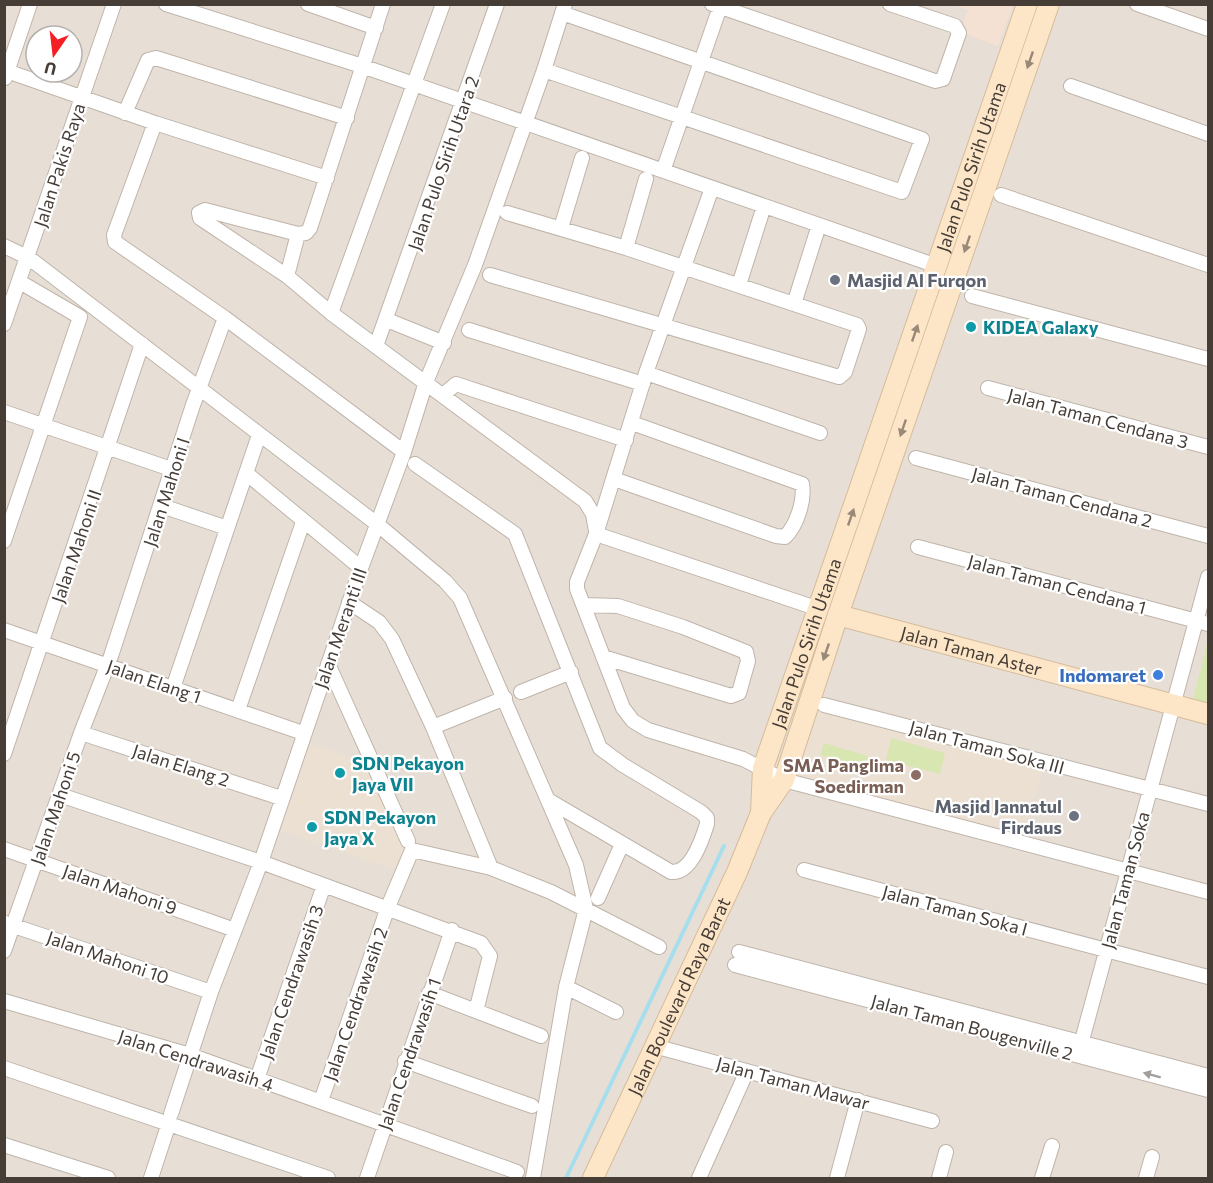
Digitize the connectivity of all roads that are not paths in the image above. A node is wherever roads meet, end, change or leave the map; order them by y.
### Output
1 (30, 4) edge
2 (114, 4) edge
3 (166, 4) edge
4 (308, 4) edge
5 (383, 4) edge
6 (443, 4) edge
7 (497, 4) edge
8 (890, 4) edge
9 (1027, 4) edge
10 (1049, 4) edge
11 (1137, 4) edge
12 (718, 6) edge
13 (563, 9) edge
14 (376, 28) junction
15 (1209, 28) edge
16 (702, 60) junction
17 (363, 67) junction
18 (544, 70) junction
19 (6, 74) edge
20 (415, 86) junction
21 (1071, 86) dead end
22 (80, 98) junction
23 (464, 103) junction
24 (125, 113) junction
25 (682, 117) junction
26 (347, 118) junction
27 (155, 123) junction
28 (525, 123) junction
29 (1209, 134) edge
30 (582, 158) dead end
31 (663, 171) junction
32 (327, 178) junction
33 (646, 179) dead end
34 (712, 188) junction
35 (1001, 195) dead end
36 (764, 206) junction
37 (507, 213) dead end
38 (819, 225) junction
39 (561, 228) junction
40 (298, 234) junction
41 (4, 246) edge
42 (626, 248) junction
43 (29, 258) junction
44 (1209, 265) edge
45 (938, 266) junction
46 (685, 268) junction
47 (490, 275) dead end
48 (287, 276) junction
49 (20, 282) junction
50 (739, 285) junction
51 (972, 296) dead end
52 (794, 304) junction
53 (330, 312) junction
54 (225, 318) junction
55 (387, 320) junction
56 (4, 324) edge
57 (663, 325) junction
58 (469, 330) dead end
59 (444, 343) junction
60 (142, 344) junction
61 (376, 346) junction
62 (1209, 359) edge
63 (645, 378) junction
64 (426, 382) junction
65 (988, 388) dead end
66 (200, 390) junction
67 (443, 395) junction
68 (4, 412) edge
69 (632, 423) junction
70 (43, 425) junction
71 (820, 433) dead end
72 (259, 435) junction
73 (626, 440) junction
74 (1209, 447) edge
75 (109, 448) junction
76 (404, 452) junction
77 (916, 458) dead end
78 (415, 464) dead end
79 (174, 470) junction
80 (246, 473) junction
81 (614, 479) junction
82 (162, 506) junction
83 (303, 522) junction
84 (377, 524) junction
85 (227, 528) junction
86 (596, 534) junction
87 (1209, 536) edge
88 (4, 541) edge
89 (918, 547) dead end
90 (837, 556) junction
91 (857, 562) junction
92 (361, 568) junction
93 (1209, 577) edge
94 (350, 602) junction
95 (584, 605) junction
96 (819, 609) junction
97 (838, 615) junction
98 (1202, 622) edge
99 (4, 630) edge
100 (43, 643) junction
101 (603, 657) junction
102 (328, 664) junction
103 (107, 666) junction
104 (571, 672) junction
105 (173, 688) junction
106 (521, 692) dead end
107 (505, 698) junction
108 (1172, 704) junction
109 (824, 705) dead end
110 (238, 710) junction
111 (1209, 714) edge
112 (433, 727) junction
113 (81, 733) junction
114 (303, 733) junction
115 (4, 754) edge
116 (763, 768) junction
117 (784, 780) junction
118 (1149, 789) junction
119 (60, 795) junction
120 (281, 798) junction
121 (548, 800) junction
122 (1209, 804) edge
123 (761, 813) junction
124 (408, 841) dead end
125 (622, 844) junction
126 (4, 849) edge
127 (38, 861) junction
128 (261, 862) junction
129 (491, 868) junction
130 (804, 870) dead end
131 (1127, 871) junction
132 (324, 885) junction
133 (1209, 892) edge
134 (598, 898) dead end
135 (388, 907) junction
136 (586, 909) junction
137 (9, 924) edge
138 (235, 930) junction
139 (452, 930) junction
140 (659, 947) dead end
141 (1106, 950) junction
142 (4, 951) edge
143 (737, 958) dead end
144 (1209, 977) edge
145 (566, 987) junction
146 (211, 992) junction
147 (429, 993) junction
148 (4, 1001) edge
149 (476, 1011) junction
150 (616, 1012) dead end
151 (541, 1036) dead end
152 (654, 1046) junction
153 (1079, 1049) junction
154 (189, 1055) junction
155 (405, 1061) junction
156 (4, 1068) edge
157 (747, 1071) junction
158 (1209, 1077) edge
159 (257, 1079) junction
160 (1209, 1090) edge
161 (858, 1100) junction
162 (321, 1101) junction
163 (532, 1106) dead end
164 (170, 1119) junction
165 (932, 1121) dead end
166 (386, 1124) junction
167 (7, 1146) edge
168 (1052, 1146) dead end
169 (946, 1152) dead end
170 (1152, 1157) dead end
171 (4, 1161) edge
172 (517, 1172) dead end
173 (73, 1173) edge
174 (108, 1179) edge
175 (151, 1179) edge
176 (328, 1179) edge
177 (367, 1179) edge
178 (533, 1179) edge
179 (592, 1179) edge
180 (699, 1179) edge
181 (837, 1179) edge
182 (939, 1179) edge
183 (1042, 1179) edge
184 (1146, 1179) edge

1 - 19 street
2 - 22 street, Jalan Pakis Raya
3 - 17 street
4 - 14 street
5 - 14 street
6 - 20 street
7 - 23 street, Jalan Pulo Sirih Utara 2
8 - 12 street
9 - 45 main road, Jalan Pulo Sirih Utama
10 -> 91 main road, Jalan Pulo Sirih Utama
11 - 15 street
12 - 16 street
13 - 16 street
13 - 18 street, Jalan Meranti III
14 - 17 street
16 - 25 street
16 - 25 street
17 - 20 street
17 - 26 street
18 - 25 street
18 - 28 street, Jalan Meranti III
19 - 22 street
20 - 23 street
20 - 53 street
21 - 29 street
22 - 24 street
22 - 43 street, Jalan Pakis Raya
23 - 28 street
23 - 55 street, Jalan Pulo Sirih Utara 2
24 - 26 street
24 - 27 street
25 - 31 street
26 - 32 street
27 - 32 street
27 - 54 street
28 - 31 street
28 - 59 street, Jalan Meranti III
30 - 39 street
31 - 34 street
32 - 40 street
33 - 42 street
34 - 36 street
34 - 46 street
35 - 44 street
36 - 38 street
36 - 50 street
37 - 39 street
38 - 45 street
38 - 52 street
39 - 42 street
40 - 48 street
40 - 48 street
41 - 43 street
42 - 46 street
43 - 49 street, Jalan Pakis Raya
43 - 60 street
90 -> 45 main road, Jalan Pulo Sirih Utama
46 - 50 street
46 - 57 street
47 - 57 street
48 - 53 street
49 - 56 street, Jalan Pakis Raya
49 - 70 street
50 - 52 street
51 - 62 street
52 - 57 street
53 - 61 street
54 - 66 street, Jalan Mahoni I
54 - 76 street
55 - 59 street
55 - 61 street, Jalan Pulo Sirih Utara 2
57 - 63 street
58 - 63 street
59 - 64 street, Jalan Meranti III
60 - 66 street
60 - 75 street, Jalan Mahoni II
61 - 64 street
63 - 69 street
63 - 71 street
64 - 67 street
64 - 76 street, Jalan Meranti III
65 - 74 street, Jalan Taman Cendana 3
66 - 72 street
66 - 79 street, Jalan Mahoni I
67 - 73 street
67 - 86 street
68 - 70 street
69 - 73 street
69 - 81 street
70 - 75 street
70 - 88 street
72 - 80 street
72 - 84 street
73 - 81 street
75 - 79 street
75 - 100 street, Jalan Mahoni II
76 - 84 street, Jalan Meranti III
77 - 87 street, Jalan Taman Cendana 2
78 - 104 street
79 - 82 street, Jalan Mahoni I
80 - 83 street
80 - 85 street
81 - 86 street
82 - 85 street
82 - 103 street, Jalan Mahoni I
83 - 92 street
83 - 110 street
84 - 92 street, Jalan Meranti III
84 - 107 street
85 - 105 street
86 - 95 street
86 - 96 street
89 - 98 street, Jalan Taman Cendana 1
90 - 91 main road
90 - 96 main road, Jalan Pulo Sirih Utama
91 - 97 main road, Jalan Pulo Sirih Utama
92 - 94 street, Jalan Meranti III
93 - 98 street, Jalan Taman Soka
94 - 102 street, Jalan Meranti III
94 - 112 street
95 - 101 street
95 - 101 street
96 - 116 main road, Jalan Pulo Sirih Utama
97 - 108 main road, Jalan Taman Aster
97 -> 117 main road, Jalan Pulo Sirih Utama
98 - 108 street, Jalan Taman Soka
99 - 100 street, Jalan Elang 1
100 - 103 street, Jalan Elang 1
100 - 115 street, Jalan Mahoni II
101 - 116 street
102 - 114 street, Jalan Meranti III
102 - 124 street
103 - 105 street, Jalan Elang 1
103 - 113 street, Jalan Mahoni 5
104 - 106 street
104 - 125 street
105 - 110 street, Jalan Elang 1
107 - 112 street
107 - 121 street
108 - 111 main road, Jalan Taman Aster
108 - 118 street, Jalan Taman Soka
109 - 118 street, Jalan Taman Soka III
110 - 114 street, Jalan Elang 1
112 - 129 street
113 - 119 street, Jalan Mahoni 5
113 - 120 street, Jalan Elang 2
114 - 120 street, Jalan Meranti III
116 - 117 street
116 - 123 main road, Jalan Pulo Sirih Utama
117 - 123 main road, Jalan Pulo Sirih Utama
117 - 131 street
118 - 122 street, Jalan Taman Soka III
118 - 131 street, Jalan Taman Soka
119 - 127 street, Jalan Mahoni 5
119 - 128 street
120 - 128 street, Jalan Meranti III
121 - 125 street
121 - 136 street
123 - 152 main road, Jalan Boulevard Raya Barat
125 - 134 street
126 - 127 street, Jalan Mahoni 9
127 - 137 street, Jalan Mahoni 5
127 - 138 street, Jalan Mahoni 9
128 - 132 street
128 - 138 street, Jalan Meranti III
129 - 135 street, Jalan Cendrawasih 2
129 - 136 street
130 - 141 street, Jalan Taman Soka I
131 - 133 street
131 - 141 street, Jalan Taman Soka
132 - 135 street
132 - 159 street, Jalan Cendrawasih 3
135 - 139 street
135 - 162 street, Jalan Cendrawasih 2
136 - 140 street
136 - 145 street
137 - 142 street, Jalan Mahoni 5
137 - 146 street, Jalan Mahoni 10
138 - 146 street, Jalan Meranti III
139 - 147 street, Jalan Cendrawasih 1
139 - 149 street
141 - 144 street, Jalan Taman Soka I
141 - 153 street, Jalan Taman Soka
143 - 153 street, Jalan Taman Bougenville 2
145 - 150 street
145 - 178 street
146 - 154 street, Jalan Meranti III
147 - 149 street
147 - 155 street, Jalan Cendrawasih 1
148 - 154 street, Jalan Cendrawasih 4
149 - 151 street
152 - 157 street, Jalan Taman Mawar
152 - 179 main road, Jalan Boulevard Raya Barat
153 - 158 street, Jalan Taman Bougenville 2
160 -> 153 street, Jalan Taman Bougenville 2
154 - 159 street, Jalan Cendrawasih 4
154 - 164 street, Jalan Meranti III
155 - 163 street
155 - 166 street, Jalan Cendrawasih 1
156 - 164 street
157 - 161 street, Jalan Taman Mawar
157 - 180 street
159 - 162 street, Jalan Cendrawasih 4
161 - 165 street, Jalan Taman Mawar
161 - 181 street
162 - 166 street, Jalan Cendrawasih 4
164 - 175 street, Jalan Meranti III
164 - 176 street
166 - 172 street, Jalan Cendrawasih 4
166 - 177 street, Jalan Cendrawasih 1
167 - 171 street
167 - 173 street
168 - 183 street
169 - 182 street
170 - 184 street
173 - 174 street

